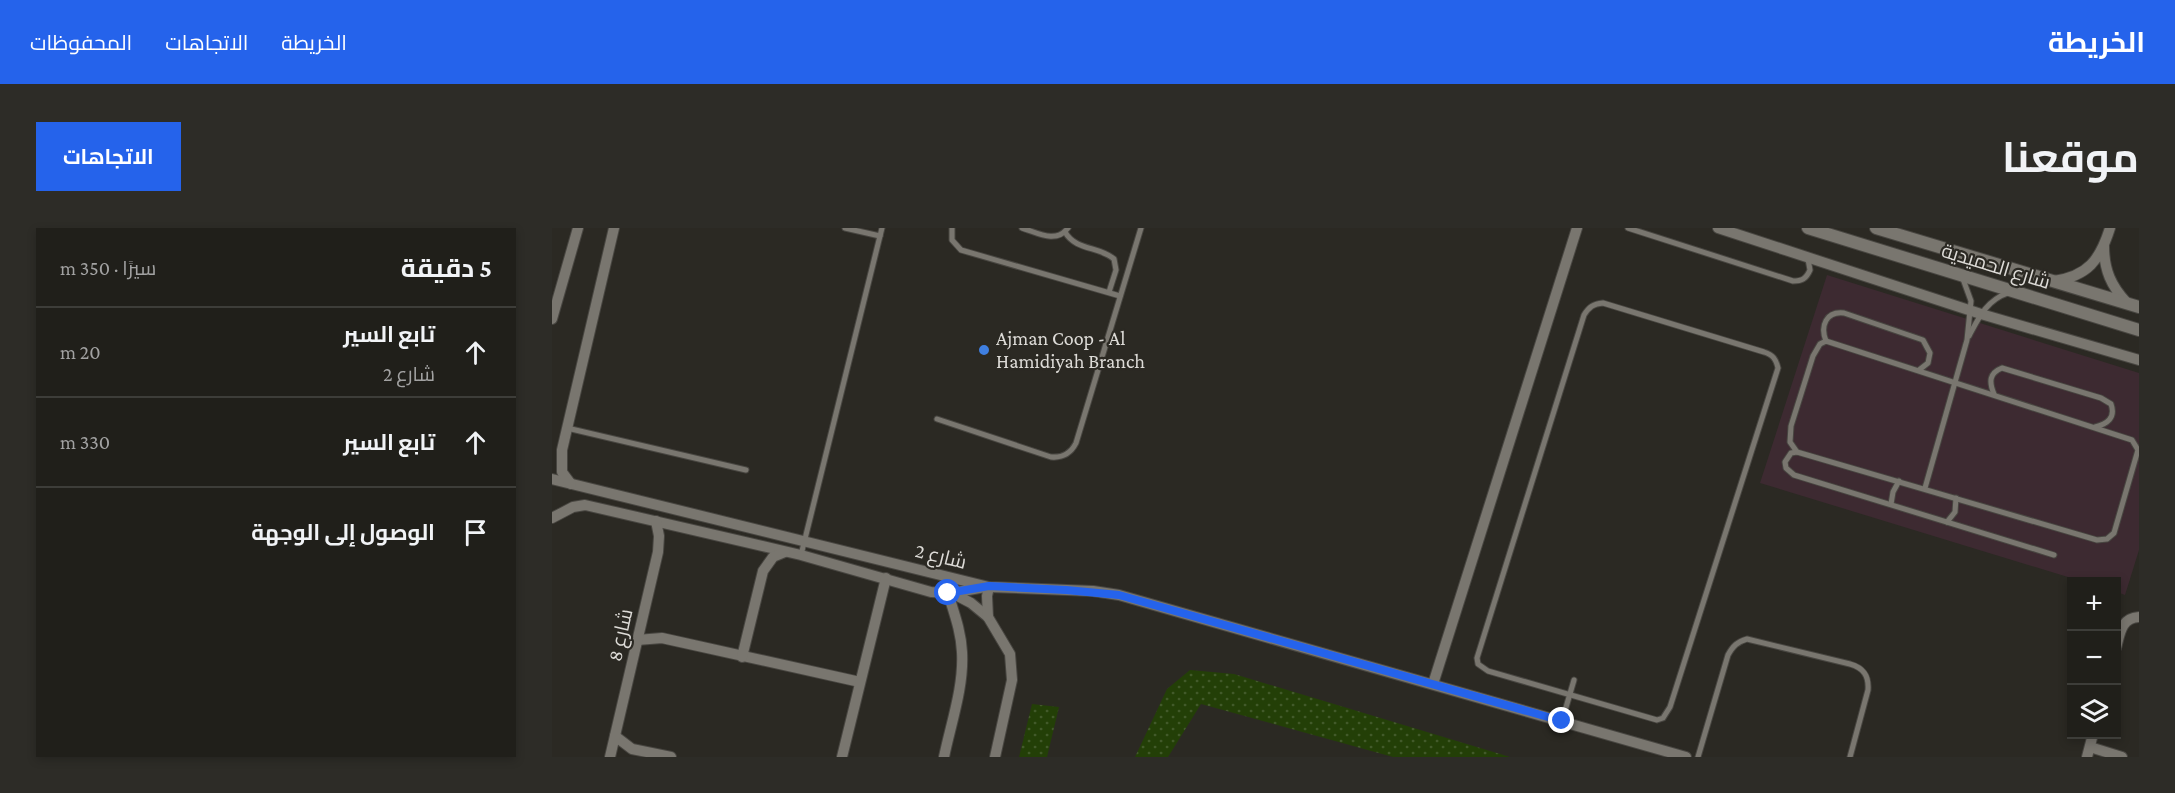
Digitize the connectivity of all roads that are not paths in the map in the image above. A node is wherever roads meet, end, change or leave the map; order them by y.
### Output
1 (578, 228) edge
2 (614, 228) edge
3 (845, 228) edge
4 (882, 228) edge
5 (952, 228) edge
6 (1023, 228) edge
7 (1141, 228) edge
8 (1577, 228) edge
9 (1628, 228) edge
10 (1718, 228) edge
11 (1808, 228) edge
12 (1876, 228) edge
13 (1910, 228) edge
14 (2110, 228) edge
15 (1066, 230) edge
16 (880, 236) junction
17 (1920, 242) junction
18 (2104, 246) junction
19 (1806, 256) junction
20 (1961, 275) junction
21 (2054, 281) junction
22 (1108, 292) junction
23 (2013, 292) junction
24 (1120, 296) junction
25 (2133, 305) edge
26 (1976, 312) junction
27 (552, 319) edge
28 (2139, 330) edge
29 (1967, 340) junction
30 (1826, 341) junction
31 (2139, 360) edge
32 (1919, 370) junction
33 (1955, 382) junction
34 (1994, 395) junction
35 (937, 419) dead end
36 (2093, 427) junction
37 (567, 428) junction
38 (1797, 452) junction
39 (746, 470) dead end
40 (552, 479) edge
41 (1899, 481) junction
42 (571, 484) junction
43 (1925, 488) junction
44 (1956, 498) junction
45 (1891, 504) junction
46 (552, 518) edge
47 (656, 521) junction
48 (1947, 522) junction
49 (804, 541) junction
50 (785, 552) junction
51 (801, 555) junction
52 (2054, 555) dead end
53 (886, 578) junction
54 (989, 586) junction
55 (950, 593) junction
56 (988, 617) junction
57 (2139, 617) edge
58 (2139, 622) edge
59 (2121, 632) edge
60 (2121, 639) edge
61 (637, 640) junction
62 (742, 657) junction
63 (1574, 680) dead end
64 (860, 682) junction
65 (1433, 684) junction
66 (1570, 694) junction
67 (1562, 721) junction
68 (615, 736) junction
69 (2088, 752) edge
70 (610, 757) edge
71 (671, 757) edge
72 (842, 757) edge
73 (944, 757) edge
74 (994, 757) edge
75 (1686, 757) edge
76 (1698, 757) edge
77 (1850, 757) edge
78 (2122, 757) edge

1 - 27 street
2 - 37 street
3 - 16 lane
4 - 16 lane
5 - 22 lane
6 - 15 lane
7 - 24 lane
8 - 65 street
9 - 19 lane
10 - 19 street
11 - 20 street, شارع الحميدية
12 - 17 street, شارع الحميدية
13 - 17 street
14 - 18 street
15 - 22 lane
16 - 49 lane
17 - 21 street, شارع الحميدية
18 - 21 street
18 - 25 street
19 - 26 street
20 - 23 street, شارع الحميدية
20 - 26 lane
21 - 25 street, شارع الحميدية
22 - 24 lane
23 - 26 lane
23 - 28 street, شارع الحميدية
24 - 35 lane
26 - 29 lane
26 - 29 lane
26 - 31 street
29 - 33 lane
30 - 32 lane
30 - 32 lane
30 - 38 lane
32 - 33 lane
33 - 34 lane
33 - 43 lane
34 - 36 lane
34 - 36 lane
36 - 44 lane
37 - 39 lane
37 - 42 street
38 - 41 lane
38 - 45 lane
40 - 42 street, شارع 2
41 - 43 lane
41 - 45 lane
42 - 49 street, شارع 2
43 - 44 lane
44 - 48 lane
45 - 48 lane
46 - 47 street, شارع 2
47 - 50 street, شارع 2
47 - 61 street, شارع 8
48 - 52 lane
49 - 51 lane
49 - 54 street, شارع 2
50 - 51 street, شارع 2
50 - 62 street
51 - 53 street, شارع 2
53 - 55 street, شارع 2
53 - 64 street
54 - 55 street, شارع 2
54 - 56 street
54 - 65 street
55 - 56 street
55 - 73 street
56 - 74 street
57 - 59 street
58 - 60 street
61 - 62 street
61 - 68 street, شارع 8
62 - 64 street
63 - 66 lane
64 - 72 street
65 - 67 street
66 - 66 lane
66 - 67 lane
67 - 75 street
68 - 70 street, شارع 8
68 - 71 street
69 - 78 street
76 - 77 lane

